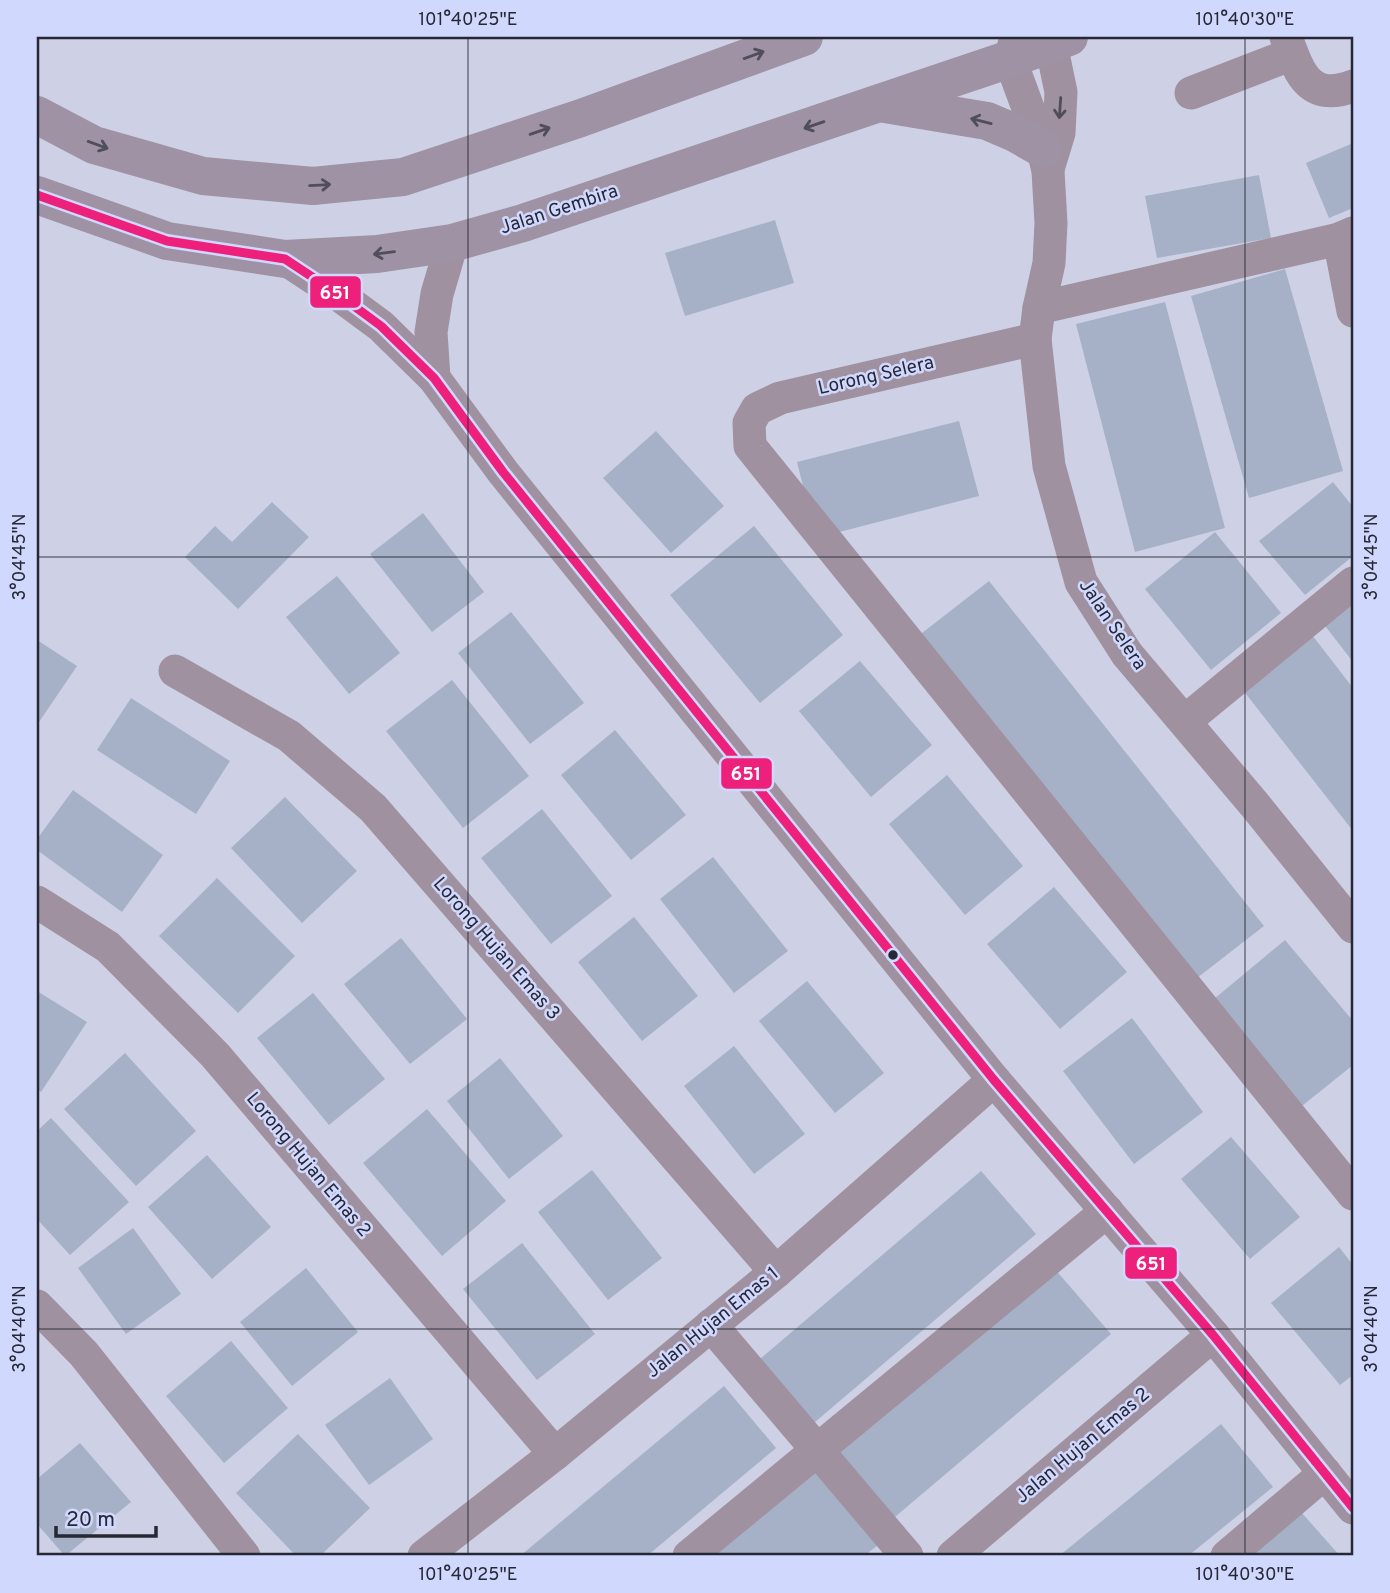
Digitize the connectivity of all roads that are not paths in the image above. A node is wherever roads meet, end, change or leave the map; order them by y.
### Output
1 (804, 37) edge
2 (1036, 44) edge
3 (1289, 46) edge
4 (1353, 86) edge
5 (1191, 93) dead end
6 (878, 103) junction
7 (37, 115) edge
8 (1045, 160) junction
9 (37, 195) edge
10 (1346, 236) edge
11 (452, 243) junction
12 (285, 259) junction
13 (1353, 311) edge
14 (1037, 324) junction
15 (434, 378) junction
16 (1353, 583) edge
17 (175, 671) dead end
18 (1185, 722) junction
19 (37, 902) edge
20 (1353, 927) edge
21 (994, 1080) junction
22 (1353, 1194) edge
23 (1107, 1211) junction
24 (776, 1272) junction
25 (37, 1306) edge
26 (711, 1325) junction
27 (1213, 1335) junction
28 (817, 1450) junction
29 (555, 1454) junction
30 (1325, 1473) junction
31 (1353, 1508) edge
32 (244, 1556) edge
33 (424, 1556) edge
34 (689, 1556) edge
35 (908, 1556) edge
36 (953, 1556) edge
37 (1227, 1556) edge

7 -> 1 main road
2 - 6 main road, Jalan Gembira
2 - 8 street, Jalan Selera
2 -> 8 street, Jalan Selera
3 - 4 street
3 - 5 street
8 -> 6 main road
6 -> 11 main road, Jalan Gembira
8 - 14 street, Jalan Selera
9 - 12 main road, Jalan Gembira
10 - 13 street
10 - 14 street, Lorong Selera
11 -> 12 main road, Jalan Gembira
11 - 15 street
12 - 15 street
14 - 18 street, Jalan Selera
14 - 22 street, Lorong Selera
15 - 21 street
16 - 18 street
17 - 24 street, Lorong Hujan Emas 3
18 - 20 street, Jalan Selera
19 - 29 street, Lorong Hujan Emas 2
21 - 23 street
21 - 24 street, Jalan Hujan Emas 1
23 - 27 street
23 - 28 street
24 - 26 street, Jalan Hujan Emas 1
25 - 32 street
26 - 28 street
26 - 29 street, Jalan Hujan Emas 1
27 - 30 street
27 - 36 street, Jalan Hujan Emas 2
28 - 34 street
28 - 35 street
29 - 33 street, Jalan Hujan Emas 1
30 - 31 street
30 - 37 street

